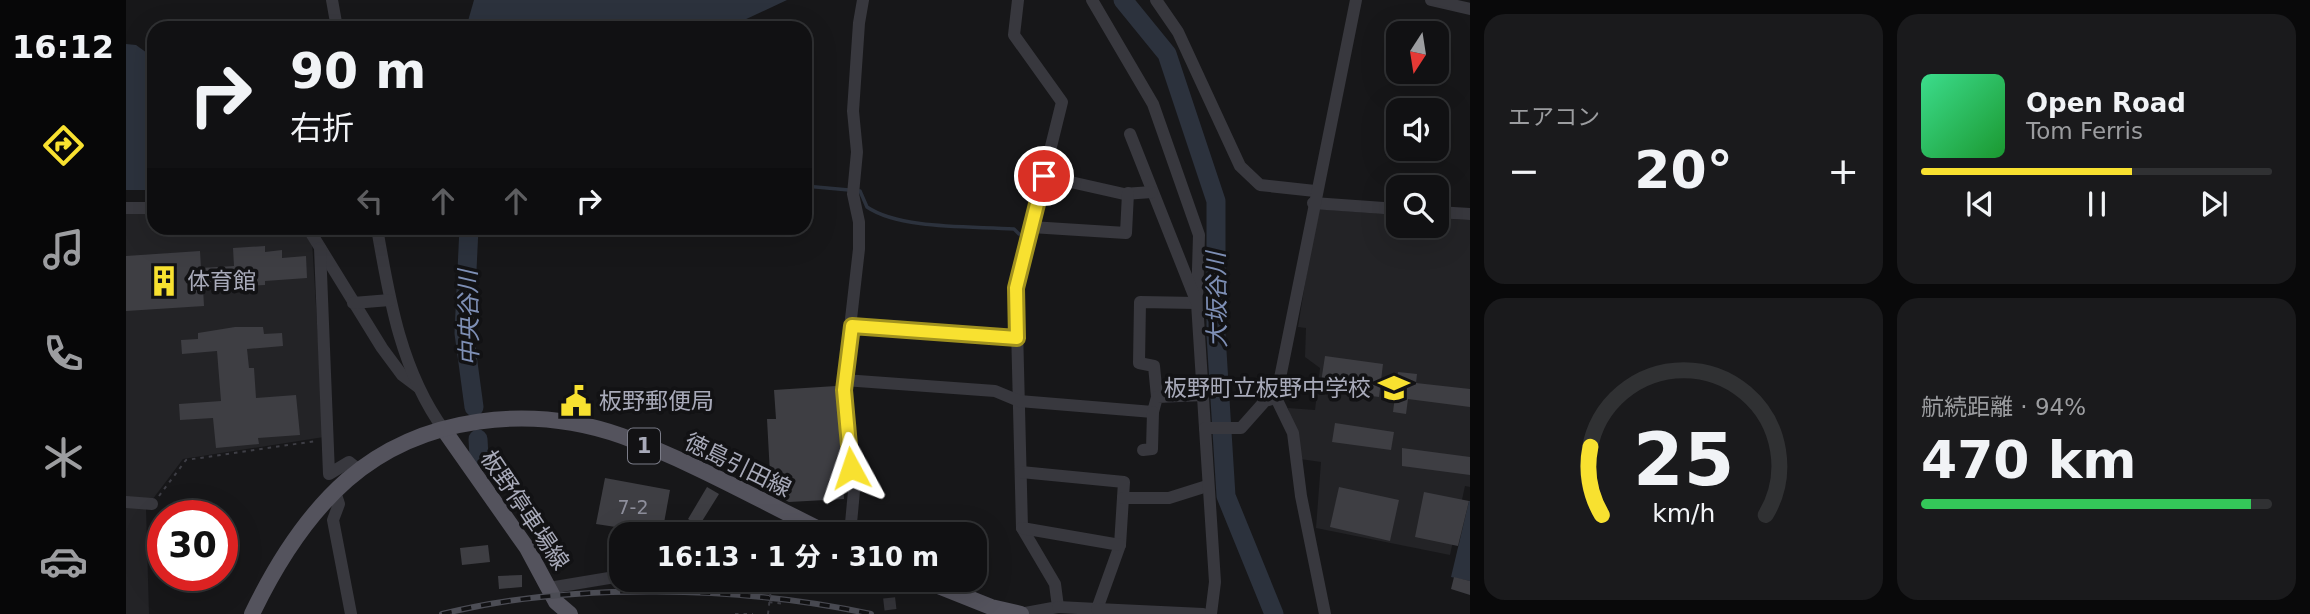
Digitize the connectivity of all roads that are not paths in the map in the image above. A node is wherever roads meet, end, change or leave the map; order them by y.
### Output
1 (332, 0) edge
2 (863, 0) edge
3 (1018, 0) edge
4 (1092, 0) edge
5 (1156, 0) edge
6 (1356, 0) edge
7 (1431, 0) edge
8 (1470, 9) edge
9 (336, 21) edge
10 (1130, 134) dead end
11 (1044, 176) junction
12 (1152, 192) junction
13 (1128, 193) junction
14 (1314, 197) junction
15 (1386, 207) edge
16 (126, 208) edge
17 (147, 208) edge
18 (1449, 213) edge
19 (1470, 214) edge
20 (1031, 227) junction
21 (312, 235) edge
22 (378, 235) edge
23 (320, 248) junction
24 (390, 300) junction
25 (353, 303) junction
26 (1196, 303) junction
27 (852, 326) junction
28 (1017, 338) junction
29 (844, 380) junction
30 (418, 387) junction
31 (1204, 395) junction
32 (1157, 397) junction
33 (1276, 398) junction
34 (1018, 401) junction
35 (1153, 412) junction
36 (1208, 428) junction
37 (444, 430) junction
38 (1143, 450) dead end
39 (360, 471) junction
40 (1021, 472) junction
41 (1207, 486) junction
42 (335, 492) junction
43 (1123, 498) junction
44 (126, 502) edge
45 (147, 504) edge
46 (804, 522) edge
47 (851, 522) edge
48 (1022, 528) junction
49 (1120, 545) junction
50 (609, 580) edge
51 (953, 592) edge
52 (551, 601) edge
53 (1058, 607) junction
54 (1097, 609) junction
55 (252, 614) edge
56 (351, 614) edge
57 (570, 614) edge
58 (1020, 614) edge
59 (1203, 614) edge
60 (1211, 614) edge
61 (1325, 614) edge

1 - 9 street
2 - 27 street
3 - 11 street
4 - 26 street
5 - 14 street
6 - 14 street
7 - 8 street
10 - 12 street
11 - 13 street
11 - 20 street
12 - 13 street
12 - 26 street
13 - 20 street
14 - 15 street
14 - 33 street
16 - 17 street
18 - 19 street
20 - 28 street
21 - 23 street
22 - 24 street
23 - 25 street
23 - 39 street
24 - 25 street
24 - 30 street
25 - 30 street
26 - 31 street
26 - 32 street
27 - 28 street
27 - 29 street
28 - 34 street
29 - 34 street
29 - 47 street
30 - 37 street
31 - 32 street
31 - 36 street
32 - 35 street
33 - 36 street
33 - 61 street
34 - 35 street
34 - 40 street
35 - 38 street
36 - 41 street
37 - 39 main road, 徳島引田線 / 1
37 - 46 main road, 徳島引田線 / 1
37 - 52 main road, 板野停車場線
39 - 42 main road, 徳島引田線 / 1
40 - 43 street
40 - 48 street
41 - 43 street
41 - 60 street
42 - 55 main road, 徳島引田線 / 1
42 - 56 street
43 - 49 street
44 - 45 street
48 - 49 street
48 - 53 street
49 - 54 street
50 - 52 street
51 - 58 main road
52 - 57 main road, 板野停車場線
53 - 54 street
53 - 58 street
54 - 59 street

